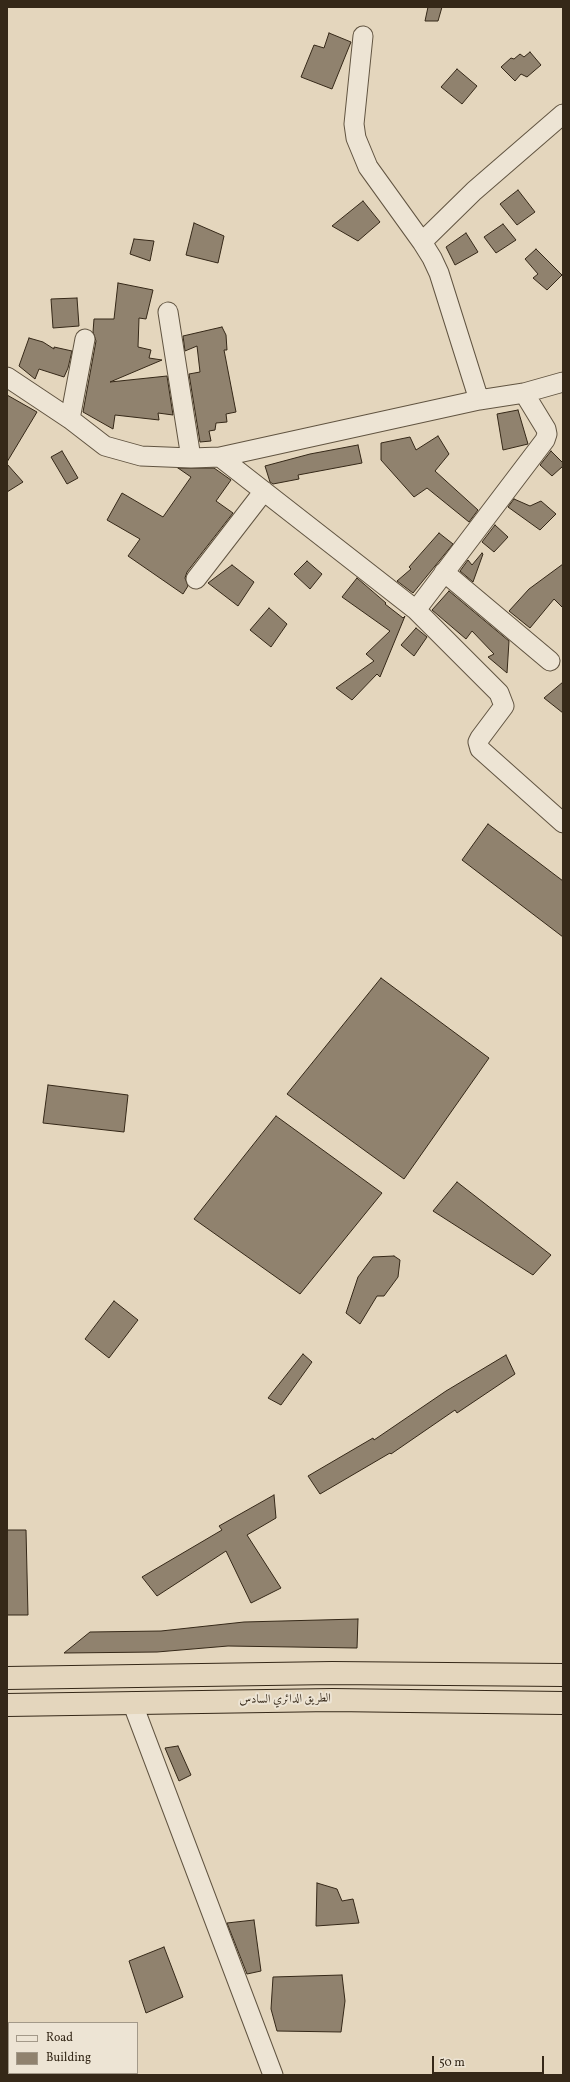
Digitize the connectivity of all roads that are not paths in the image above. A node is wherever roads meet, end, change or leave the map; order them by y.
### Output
1 (363, 36) dead end
2 (563, 114) edge
3 (422, 242) junction
4 (168, 312) dead end
5 (85, 340) dead end
6 (7, 377) edge
7 (563, 382) edge
8 (524, 393) junction
9 (479, 400) junction
10 (70, 419) junction
11 (220, 457) junction
12 (191, 458) junction
13 (264, 491) junction
14 (444, 572) junction
15 (196, 579) dead end
16 (416, 610) junction
17 (550, 661) dead end
18 (563, 823) edge
19 (563, 1675) edge
20 (7, 1678) edge
21 (132, 1702) junction
22 (563, 1703) edge
23 (7, 1705) edge
24 (273, 2075) edge

1 - 3 street
2 - 3 street
3 - 9 street
4 - 12 street
5 - 10 street
6 - 10 street
7 - 8 street
8 - 9 street
8 - 14 street
9 - 11 street
10 - 12 street
11 - 12 street
11 - 13 street
13 - 15 street
13 - 16 street
14 - 16 street
14 - 17 street
16 - 18 street
19 - 20 highway
21 - 22 highway, الطريق الدائري السادس
21 - 23 highway, الطريق الدائري السادس
21 - 24 street

